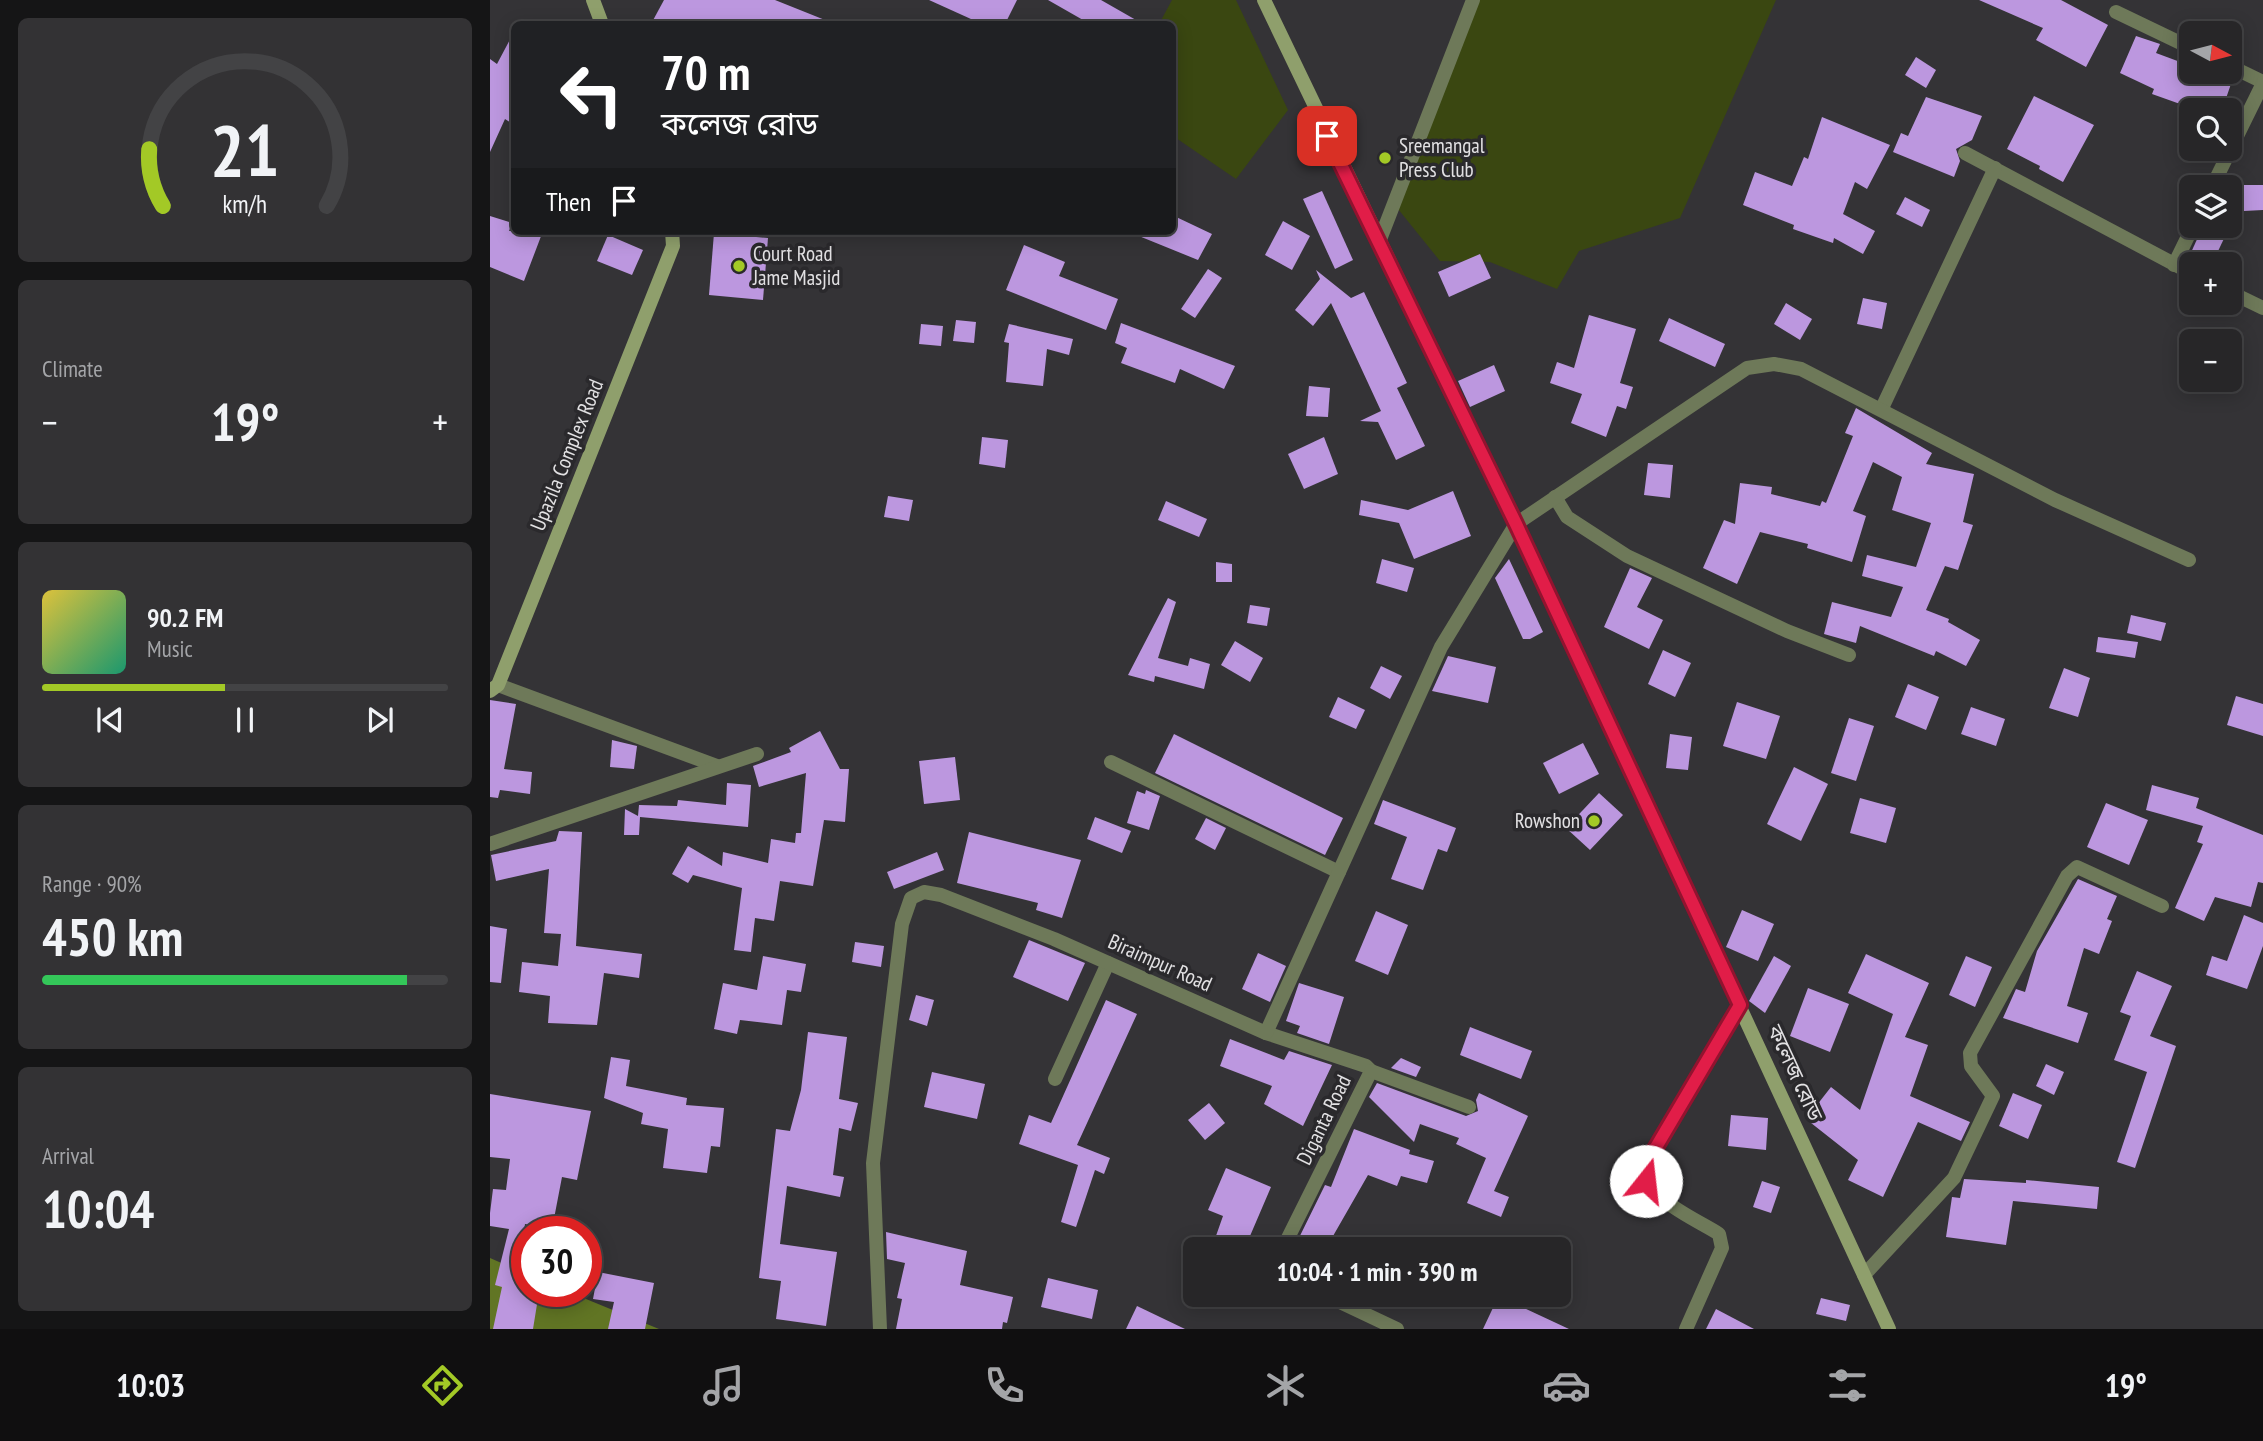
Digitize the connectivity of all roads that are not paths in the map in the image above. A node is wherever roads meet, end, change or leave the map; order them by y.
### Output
1 (593, 0) edge
2 (1264, 0) edge
3 (1473, 0) edge
4 (2116, 12) dead end
5 (601, 21) edge
6 (2179, 42) edge
7 (2242, 72) edge
8 (2263, 83) edge
9 (1965, 153) dead end
10 (1995, 168) junction
11 (2218, 175) edge
12 (672, 235) edge
13 (2187, 238) edge
14 (1379, 242) junction
15 (2174, 265) junction
16 (2179, 267) edge
17 (2242, 298) edge
18 (2263, 308) edge
19 (1882, 408) junction
20 (1555, 497) junction
21 (1516, 524) junction
22 (2189, 560) dead end
23 (1849, 655) dead end
24 (494, 688) edge
25 (757, 754) dead end
26 (1111, 762) dead end
27 (717, 766) junction
28 (490, 844) edge
29 (1339, 872) junction
30 (2162, 906) dead end
31 (1108, 963) junction
32 (1740, 1005) junction
33 (1266, 1033) junction
34 (1371, 1071) junction
35 (1055, 1079) dead end
36 (1469, 1107) dead end
37 (1288, 1237) edge
38 (1864, 1275) junction
39 (1350, 1307) edge
40 (880, 1329) edge
41 (1397, 1329) edge
42 (1686, 1329) edge
43 (1889, 1329) edge

1 - 5 main road
2 - 14 main road, কলেজ রোড
3 - 14 street
4 - 6 street
7 - 8 street
8 - 11 street
9 - 10 street
10 - 15 street
10 - 19 street
12 - 24 main road, Upazila Complex Road
13 - 15 street
14 - 21 main road, কলেজ রোড
15 - 16 street
17 - 18 street
19 - 20 street
19 - 22 street
20 - 21 street
20 - 23 street
21 - 29 street
21 - 32 main road, কলেজ রোড
24 - 27 street
25 - 27 street
26 - 29 street
27 - 28 street
29 - 33 street
30 - 38 street
31 - 33 street, Biraimpur Road
31 - 35 street
31 - 40 street, Biraimpur Road
32 - 38 main road, কলেজ রোড
32 - 42 street
33 - 34 street, Diganta Road
34 - 36 street
34 - 37 street, Diganta Road
38 - 43 main road, কলেজ রোড
39 - 41 street

